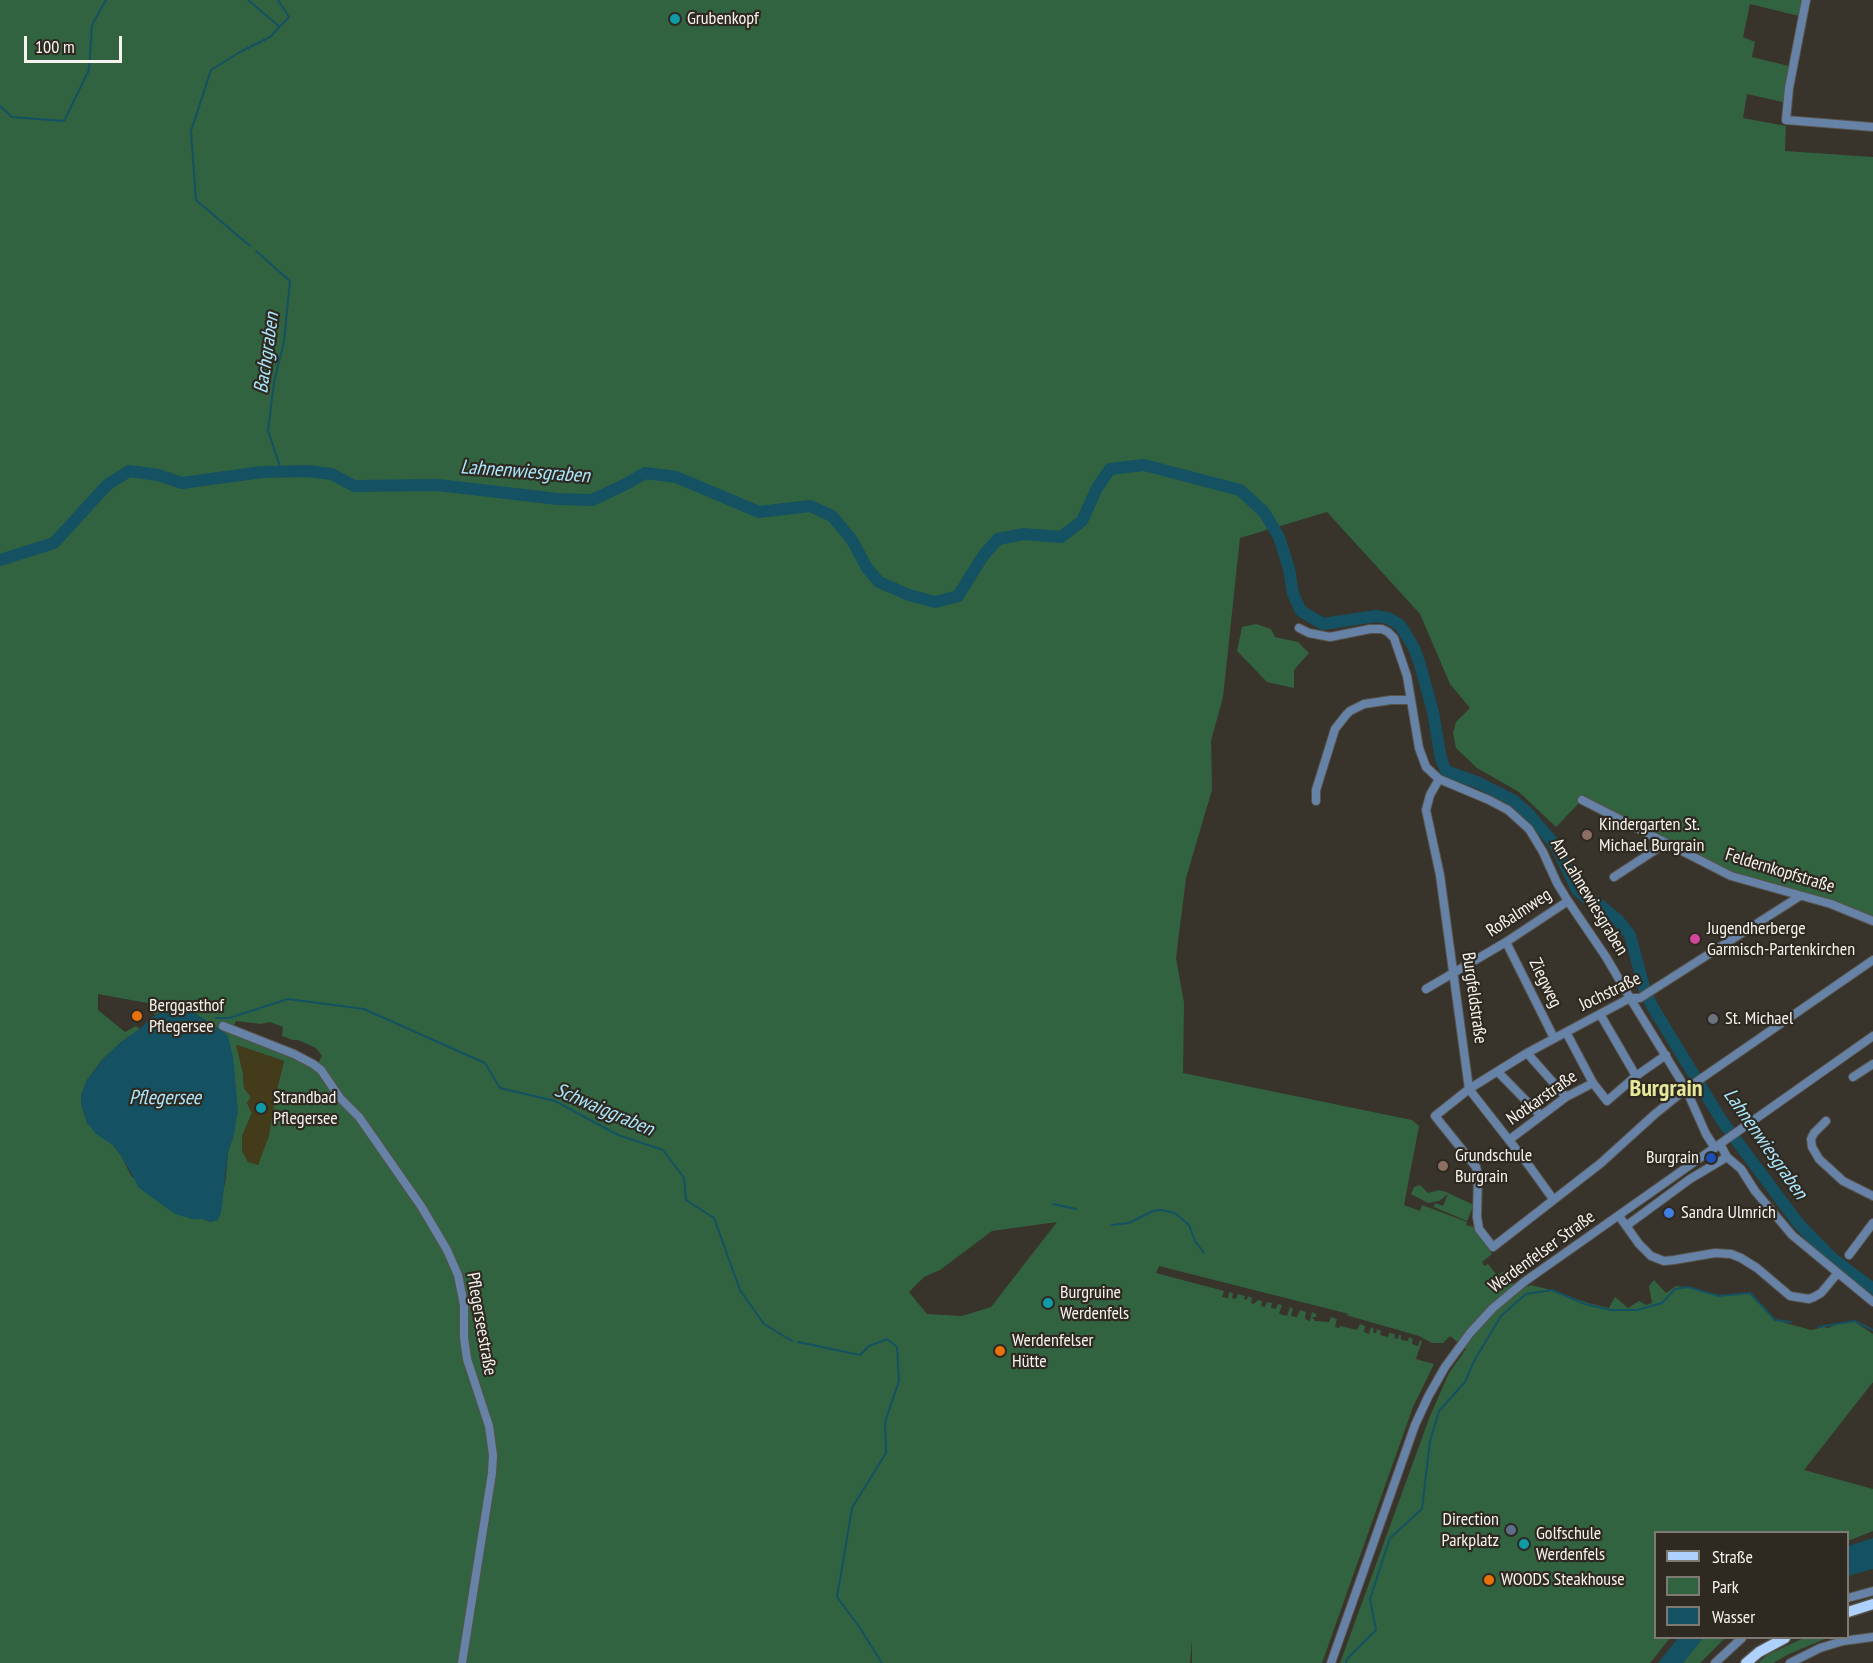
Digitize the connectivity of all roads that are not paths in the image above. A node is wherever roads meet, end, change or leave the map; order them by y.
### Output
1 (1806, 0) edge
2 (1873, 127) edge
3 (1299, 628) dead end
4 (1410, 700) junction
5 (1439, 779) junction
6 (1582, 800) dead end
7 (1316, 801) dead end
8 (1666, 843) junction
9 (1614, 877) dead end
10 (1800, 896) junction
11 (1568, 901) junction
12 (1873, 921) edge
13 (1506, 942) junction
14 (1873, 960) edge
15 (1453, 972) junction
16 (1426, 989) dead end
17 (1630, 998) junction
18 (1600, 1014) junction
19 (223, 1026) dead end
20 (1566, 1032) junction
21 (1873, 1036) edge
22 (1554, 1038) junction
23 (1527, 1053) junction
24 (1666, 1055) junction
25 (1873, 1064) edge
26 (1498, 1071) junction
27 (1636, 1076) junction
28 (1853, 1077) dead end
29 (1593, 1083) junction
30 (1690, 1086) junction
31 (1469, 1089) junction
32 (1566, 1097) junction
33 (1540, 1116) junction
34 (1826, 1121) dead end
35 (1509, 1140) junction
36 (1718, 1146) junction
37 (1727, 1157) junction
38 (1873, 1196) edge
39 (1553, 1199) junction
40 (1619, 1216) junction
41 (1873, 1223) edge
42 (1626, 1226) junction
43 (1849, 1255) dead end
44 (1837, 1274) junction
45 (1873, 1302) edge
46 (1873, 1591) edge
47 (1849, 1598) edge
48 (1873, 1604) edge
49 (1849, 1612) edge
50 (1873, 1637) edge
51 (1741, 1639) edge
52 (1783, 1639) edge
53 (462, 1663) edge
54 (1331, 1663) edge
55 (1715, 1663) edge
56 (1746, 1663) edge
57 (1790, 1663) edge

1 - 2 street
3 - 4 street
4 - 5 street
4 - 7 street
5 - 11 street, Am Lahnewiesgraben
5 - 15 street, Burgfeldstraße
6 - 8 street, Feldernkopfstraße
8 - 9 street
8 - 10 street, Feldernkopfstraße
10 - 12 street, Feldernkopfstraße
10 - 17 street, Jochstraße
11 - 13 street, Roßalmweg
11 - 17 street, Am Lahnewiesgraben
13 - 15 street, Roßalmweg
13 - 22 street, Ziegweg
14 - 30 street
15 - 16 street, Roßalmweg
15 - 31 street, Burgfeldstraße
17 - 18 street, Jochstraße
17 - 24 street, Am Lahnewiesgraben
18 - 20 street, Jochstraße
18 - 27 street
19 - 53 street, Pflegerseestraße
20 - 22 street, Jochstraße
20 - 29 street, Notkarstraße
21 - 36 street, Werdenfelser Straße
22 - 23 street, Jochstraße
23 - 26 street, Jochstraße
23 - 32 street
24 - 27 street, Notkarstraße
24 - 30 street, Am Lahnewiesgraben
25 - 28 street
26 - 31 street, Jochstraße
26 - 33 street
27 - 29 street, Notkarstraße
29 - 32 street, Notkarstraße
30 - 36 street, Am Lahnewiesgraben
30 - 39 street
31 - 35 street
31 - 39 street, Jochstraße
32 - 33 street, Notkarstraße
33 - 35 street, Notkarstraße
34 - 38 street
35 - 39 street
36 - 37 street, Am Lahnewiesgraben
36 - 40 street, Werdenfelser Straße
37 - 42 street
37 - 44 street, Am Lahnewiesgraben
40 - 42 street
40 - 54 street, Werdenfelser Straße
41 - 43 street
42 - 44 street
44 - 45 street, Am Lahnewiesgraben
46 - 47 street
48 - 49 main road
50 - 57 street
51 - 55 street
52 - 56 main road

